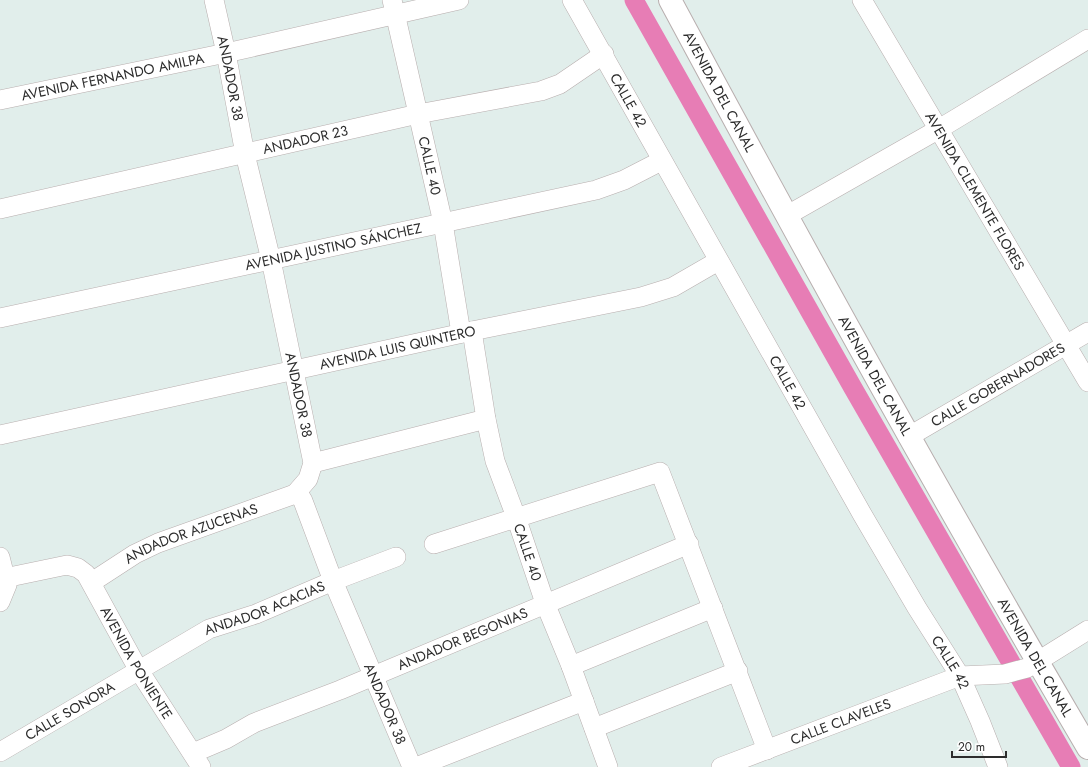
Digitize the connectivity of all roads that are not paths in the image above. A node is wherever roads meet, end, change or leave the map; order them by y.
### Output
1 (214, 0) edge
2 (459, 0) edge
3 (572, 0) edge
4 (670, 0) edge
5 (862, 0) edge
6 (393, 7) edge
7 (1088, 39) edge
8 (226, 53) junction
9 (604, 54) junction
10 (0, 100) edge
11 (418, 114) junction
12 (939, 129) junction
13 (245, 154) junction
14 (661, 161) junction
15 (0, 209) edge
16 (786, 216) junction
17 (443, 223) junction
18 (271, 260) junction
19 (718, 261) junction
20 (0, 318) edge
21 (467, 332) junction
22 (1088, 332) edge
23 (1066, 345) junction
24 (293, 370) junction
25 (1088, 382) edge
26 (486, 418) junction
27 (0, 435) edge
28 (908, 437) junction
29 (313, 463) junction
30 (295, 494) junction
31 (516, 517) junction
32 (434, 544) dead end
33 (689, 544) junction
34 (0, 557) edge
35 (396, 557) dead end
36 (3, 578) edge
37 (333, 581) junction
38 (92, 582) junction
39 (0, 602) edge
40 (545, 604) junction
41 (714, 608) junction
42 (1088, 630) edge
43 (1033, 665) junction
44 (571, 666) junction
45 (138, 669) junction
46 (738, 671) junction
47 (374, 676) junction
48 (960, 676) junction
49 (584, 701) junction
50 (594, 728) junction
51 (1088, 748) edge
52 (767, 750) junction
53 (0, 752) edge
54 (197, 760) edge
55 (412, 767) edge
56 (416, 767) edge
57 (608, 767) edge
58 (721, 767) edge
59 (998, 767) edge

1 - 8 street, ANDADOR 38
2 - 6 street, AVENIDA FERNANDO AMILPA
3 - 9 street, CALLE 42
4 - 16 street, AVENIDA DEL CANAL
5 - 12 street, AVENIDA CLEMENTE FLORES
6 - 8 street, AVENIDA FERNANDO AMILPA
6 - 11 street, CALLE 40
7 - 12 street
8 - 10 street, AVENIDA FERNANDO AMILPA
8 - 13 street, ANDADOR 38
9 - 11 street, ANDADOR 23
9 - 14 street, CALLE 42
11 - 13 street, ANDADOR 23
11 - 17 street, CALLE 40
12 - 16 street
12 - 23 street, AVENIDA CLEMENTE FLORES
13 - 15 street, ANDADOR 23
13 - 18 street, ANDADOR 38
14 - 17 street, AVENIDA JUSTINO SÁNCHEZ
14 - 19 street, CALLE 42
16 - 28 street, AVENIDA DEL CANAL
17 - 18 street, AVENIDA JUSTINO SÁNCHEZ
17 - 21 street, CALLE 40
18 - 20 street, AVENIDA JUSTINO SÁNCHEZ
18 - 24 street, ANDADOR 38
19 - 21 street, AVENIDA LUIS QUINTERO
19 - 48 street, CALLE 42
21 - 24 street, AVENIDA LUIS QUINTERO
21 - 26 street, CALLE 40
22 - 23 street, CALLE GOBERNADORES
23 - 25 street, AVENIDA CLEMENTE FLORES
23 - 28 street, CALLE GOBERNADORES
24 - 27 street, AVENIDA LUIS QUINTERO
24 - 29 street, ANDADOR 38
26 - 29 street
26 - 31 street, CALLE 40
28 - 43 street, AVENIDA DEL CANAL
29 - 30 street
30 - 37 street, ANDADOR 38
30 - 38 street, ANDADOR AZUCENAS
31 - 32 street
31 - 33 street
31 - 40 street, CALLE 40
33 - 40 street, ANDADOR BEGONIAS
33 - 41 street
34 - 36 street
35 - 37 street, ANDADOR ACACIAS
36 - 38 street, AVENIDA PONIENTE
36 - 39 street
37 - 45 street, ANDADOR ACACIAS
37 - 47 street, ANDADOR 38
38 - 45 street, AVENIDA PONIENTE
40 - 44 street, CALLE 40
40 - 47 street, ANDADOR BEGONIAS
41 - 44 street
41 - 46 street
42 - 43 street, CALLE CLAVELES
43 - 48 street, CALLE CLAVELES
43 - 51 street, AVENIDA DEL CANAL
44 - 49 street, CALLE 40
45 - 53 street, CALLE SONORA
45 - 54 street, AVENIDA PONIENTE
46 - 50 street
46 - 52 street
47 - 54 street, ANDADOR BEGONIAS
47 - 55 street, ANDADOR 38
48 - 52 street, CALLE CLAVELES
48 - 59 street, CALLE 42
49 - 50 street, CALLE 40
49 - 56 street
50 - 57 street, CALLE 40
52 - 58 street, CALLE CLAVELES

